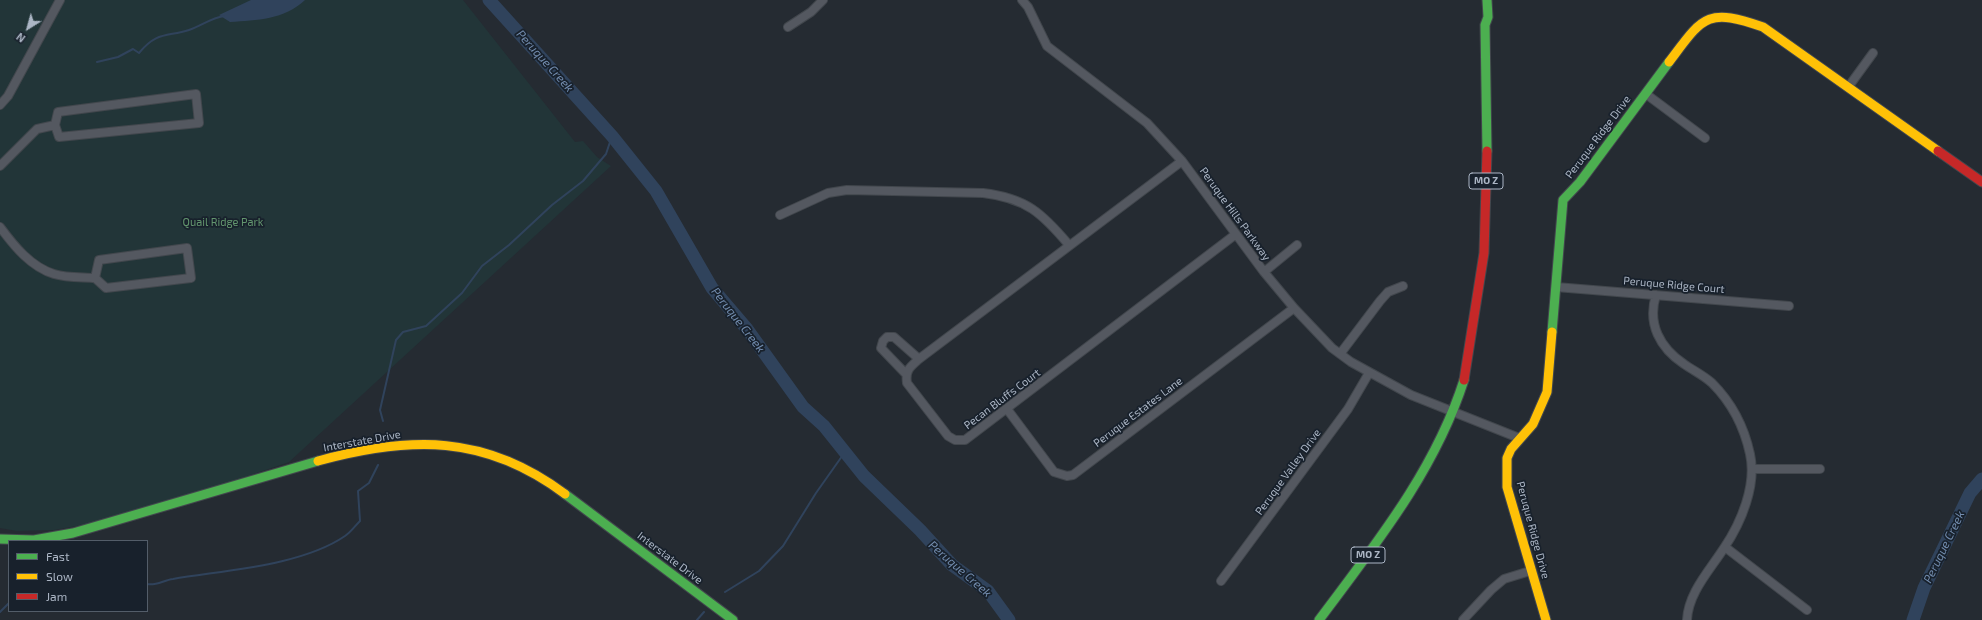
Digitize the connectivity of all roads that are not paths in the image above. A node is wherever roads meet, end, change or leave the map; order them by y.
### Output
1 (60, 0) edge
2 (822, 0) edge
3 (1022, 0) edge
4 (1479, 0) edge
5 (1488, 0) edge
6 (1485, 25) junction
7 (788, 27) dead end
8 (1873, 53) dead end
9 (1849, 86) junction
10 (1646, 94) junction
11 (0, 105) edge
12 (55, 125) junction
13 (1705, 138) dead end
14 (4, 159) edge
15 (1182, 161) junction
16 (0, 166) edge
17 (1982, 182) edge
18 (780, 215) dead end
19 (0, 227) edge
20 (1236, 234) junction
21 (1069, 245) junction
22 (1297, 245) dead end
23 (1264, 272) junction
24 (95, 278) junction
25 (1403, 286) dead end
26 (1556, 287) junction
27 (1656, 295) junction
28 (1789, 306) dead end
29 (1294, 308) junction
30 (1340, 354) junction
31 (919, 359) junction
32 (1369, 373) junction
33 (906, 374) junction
34 (1008, 409) junction
35 (1454, 412) junction
36 (1519, 438) junction
37 (1753, 469) junction
38 (1820, 469) dead end
39 (0, 539) edge
40 (1725, 547) junction
41 (1530, 571) junction
42 (1221, 581) dead end
43 (1807, 610) dead end
44 (733, 620) edge
45 (1319, 620) edge
46 (1464, 620) edge
47 (1546, 620) edge
48 (1687, 620) edge

1 - 11 street
2 - 7 street
3 - 15 street, Peruque Hills Parkway
4 - 6 main road, MO Z
5 - 6 main road, MO Z
6 - 35 main road, MO Z
8 - 9 street
9 - 10 main road, Peruque Ridge Drive
9 - 17 main road, Peruque Ridge Drive
10 - 13 street
10 - 26 main road, Peruque Ridge Drive
12 - 12 street
12 - 14 street
14 - 16 street
15 - 20 street, Peruque Hills Parkway
15 - 21 street
18 - 21 street
19 - 24 street
20 - 23 street, Peruque Hills Parkway
20 - 34 street, Pecan Bluffs Court
21 - 31 street
22 - 23 street
23 - 29 street, Peruque Hills Parkway
24 - 24 street
25 - 30 street
26 - 27 street, Peruque Ridge Court
26 - 36 main road, Peruque Ridge Drive
27 - 28 street, Peruque Ridge Court
27 - 37 street
29 - 30 street, Peruque Hills Parkway
29 - 34 street, Peruque Estates Lane
30 - 32 street, Peruque Hills Parkway
31 - 33 street
31 - 33 street
32 - 35 street, Peruque Hills Parkway
32 - 42 street, Peruque Valley Drive
33 - 34 street, Pecan Bluffs Court
35 - 36 street, Peruque Hills Parkway
35 - 45 main road, MO Z
36 - 41 main road, Peruque Ridge Drive
37 - 38 street
37 - 40 street
39 - 44 main road, Interstate Drive
40 - 43 street
40 - 48 street
41 - 46 street
41 - 47 main road, Peruque Ridge Drive

